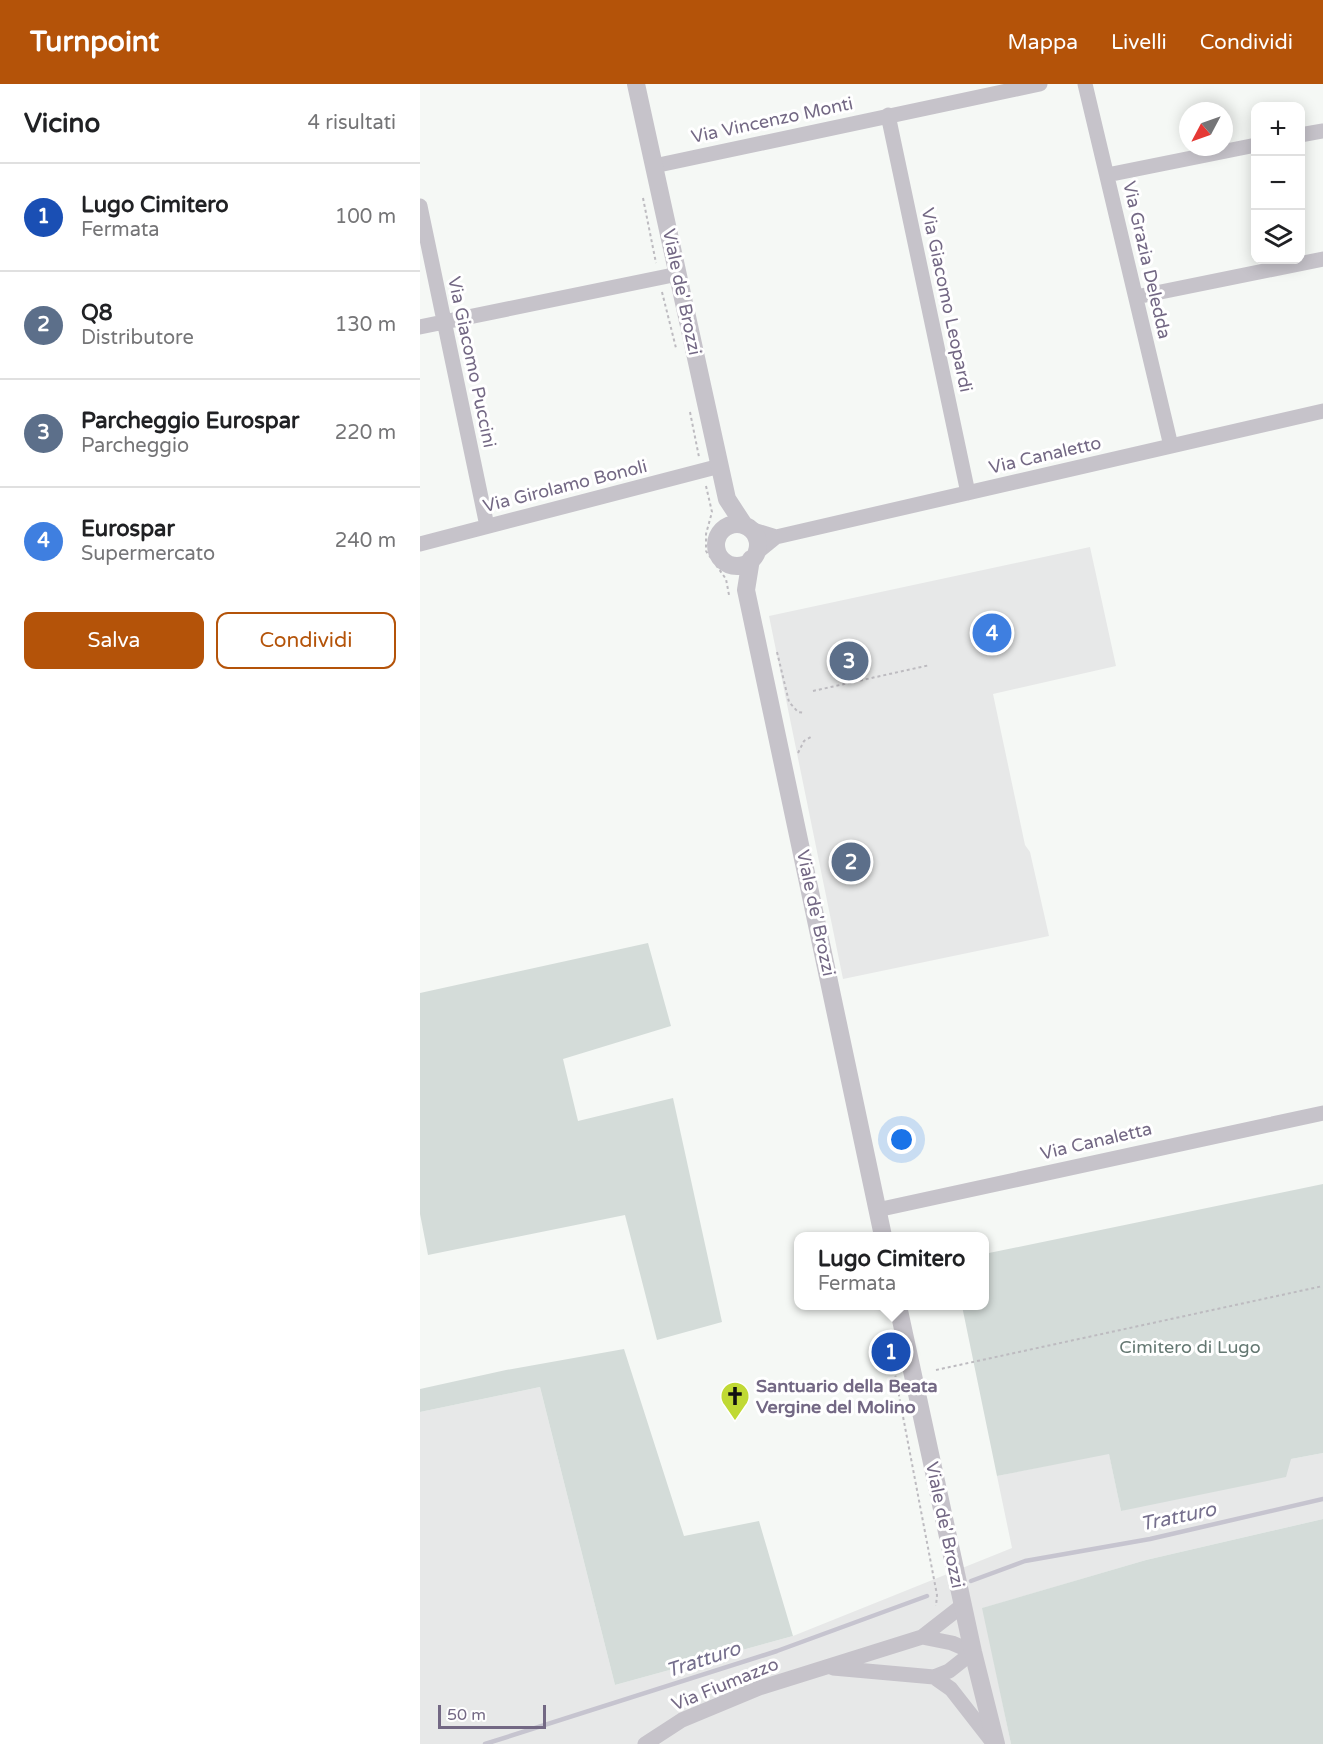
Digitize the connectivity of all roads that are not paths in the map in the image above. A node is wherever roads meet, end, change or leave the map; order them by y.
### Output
1 (636, 84) edge
2 (1040, 84) edge
3 (1085, 84) edge
4 (888, 115) junction
5 (1323, 131) edge
6 (1305, 134) edge
7 (1251, 146) edge
8 (654, 166) junction
9 (1107, 175) junction
10 (420, 206) edge
11 (1323, 259) edge
12 (678, 274) junction
13 (1136, 297) junction
14 (443, 321) junction
15 (420, 327) edge
16 (1323, 411) edge
17 (1171, 446) junction
18 (711, 468) junction
19 (968, 494) junction
20 (727, 499) junction
21 (487, 526) junction
22 (747, 527) junction
23 (720, 533) junction
24 (776, 537) junction
25 (420, 544) edge
26 (754, 556) junction
27 (726, 562) junction
28 (746, 590) junction
29 (1323, 1113) edge
30 (878, 1210) junction
31 (882, 1232) edge
32 (899, 1310) edge
33 (963, 1605) junction
34 (922, 1637) junction
35 (973, 1652) junction
36 (823, 1667) junction
37 (934, 1677) junction
38 (645, 1744) edge
39 (995, 1744) edge

1 - 8 street, Viale de' Brozzi
2 - 4 street, Via Vincenzo Monti
3 - 9 street, Via Grazia Deledda
4 - 8 street, Via Vincenzo Monti
4 - 19 street, Via Giacomo Leopardi
5 - 6 street
7 - 9 street
8 - 12 street, Viale de' Brozzi
9 - 13 street, Via Grazia Deledda
10 - 14 street, Via Giacomo Puccini
11 - 13 street
12 - 14 street
12 - 18 street, Viale de' Brozzi
13 - 17 street, Via Grazia Deledda
14 - 15 street
14 - 21 street, Via Giacomo Puccini
16 - 17 street, Via Canaletto
17 - 19 street, Via Canaletto
18 - 20 street, Viale de' Brozzi
18 - 21 street, Via Girolamo Bonoli
19 - 24 street, Via Canaletto
20 - 22 street, Viale de' Brozzi
20 - 23 street, Viale de' Brozzi
21 - 25 street, Via Girolamo Bonoli
22 - 23 street
22 - 24 street, Via Canaletto
22 - 26 street, Viale de' Brozzi
23 - 27 street, Viale de' Brozzi
24 - 26 street, Via Canaletto
26 - 27 street
26 - 28 street, Viale de' Brozzi
27 - 28 street, Viale de' Brozzi
28 - 30 street, Viale de' Brozzi
29 - 30 street, Via Canaletta
30 - 31 street, Viale de' Brozzi
32 - 33 street, Viale de' Brozzi
33 - 34 street, Via Fiumazzo
33 - 35 street, Viale de' Brozzi
34 - 35 street, Via Fiumazzo
34 - 36 street, Via Fiumazzo
35 - 37 street
35 - 39 street, Viale de' Brozzi
36 - 37 street, Via Fiumazzo
36 - 38 street, Via Fiumazzo
37 - 39 street

